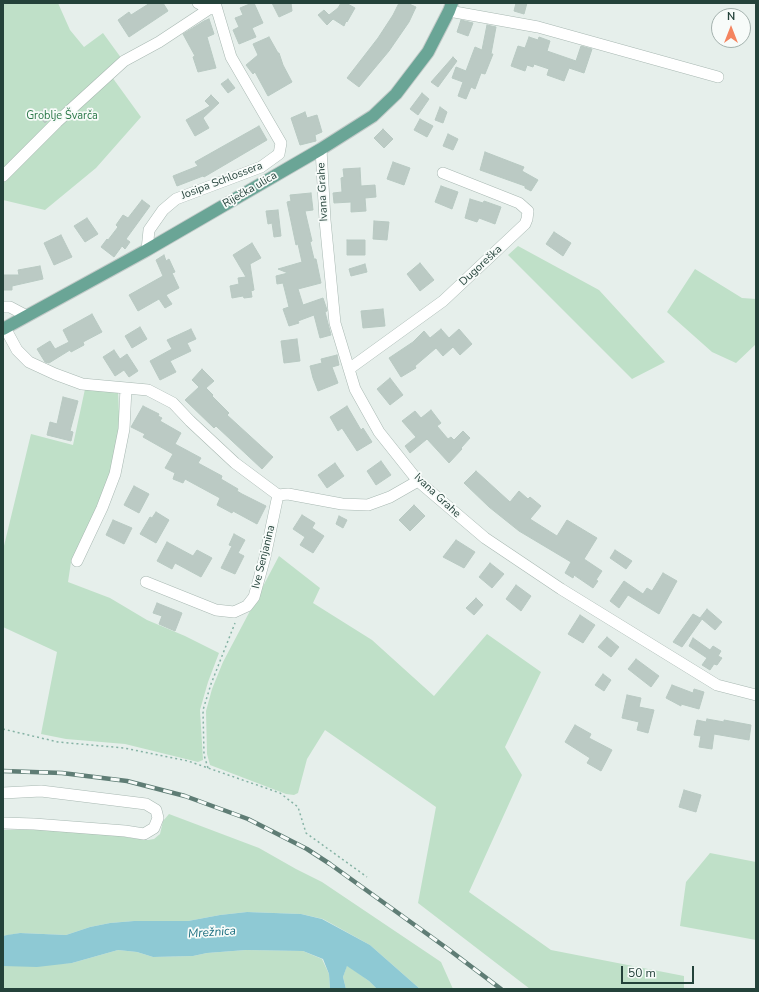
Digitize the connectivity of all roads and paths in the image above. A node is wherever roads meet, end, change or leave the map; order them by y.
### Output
1 (198, 3) edge
2 (213, 7) edge
3 (451, 7) edge
4 (718, 77) dead end
5 (321, 149) junction
6 (443, 173) dead end
7 (3, 176) edge
8 (147, 250) junction
9 (3, 307) edge
10 (27, 316) junction
11 (4, 328) edge
12 (349, 369) junction
13 (126, 388) junction
14 (418, 481) junction
15 (278, 495) junction
16 (77, 561) dead end
17 (146, 582) dead end
18 (240, 609) junction
19 (756, 695) edge
20 (3, 729) edge
21 (208, 768) junction
22 (3, 794) edge
23 (3, 823) edge
24 (366, 877) dead end

1 - 2 street
2 - 7 street
2 - 8 street, Josipa Schlossera
3 - 4 street
3 - 5 main road, Riječka ulica
5 - 8 main road, Riječka ulica
5 - 12 street, Ivana Grahe
6 - 12 street, Dugoreška
8 - 10 main road, Riječka ulica
9 - 10 street
10 - 11 main road, Riječka ulica
11 - 13 street
12 - 14 street, Ivana Grahe
13 - 15 street
13 - 16 street
14 - 15 street
14 - 19 street, Ivana Grahe
15 - 18 street, Ive Senjanina
17 - 18 street
18 - 21 path
20 - 21 path
21 - 24 path
22 - 23 street

